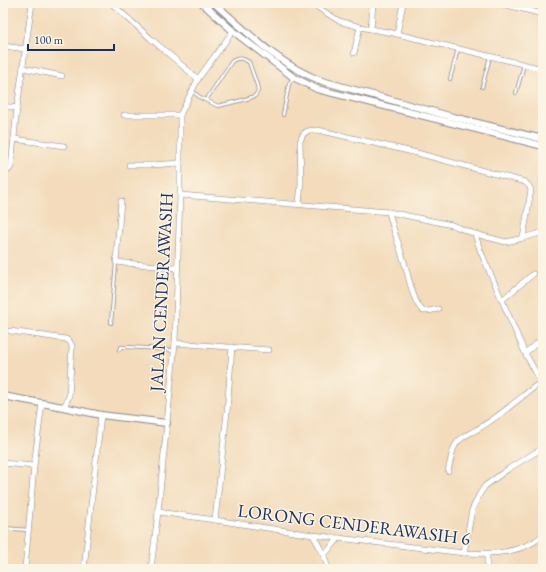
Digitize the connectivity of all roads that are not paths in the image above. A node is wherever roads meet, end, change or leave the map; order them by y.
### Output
1 (32, 3) edge
2 (111, 3) edge
3 (202, 3) edge
4 (214, 3) edge
5 (311, 3) edge
6 (322, 3) edge
7 (373, 3) edge
8 (403, 3) edge
9 (498, 3) edge
10 (321, 9) junction
11 (543, 14) edge
12 (360, 27) junction
13 (371, 29) junction
14 (233, 31) junction
15 (397, 34) junction
16 (3, 46) edge
17 (25, 49) junction
18 (458, 49) junction
19 (354, 53) dead end
20 (490, 56) junction
21 (524, 65) junction
22 (23, 68) junction
23 (543, 69) edge
24 (62, 76) dead end
25 (293, 77) junction
26 (198, 79) junction
27 (450, 79) dead end
28 (482, 87) dead end
29 (192, 91) junction
30 (516, 92) dead end
31 (206, 100) junction
32 (3, 106) edge
33 (17, 108) junction
34 (180, 114) junction
35 (124, 115) dead end
36 (283, 115) dead end
37 (543, 138) edge
38 (14, 139) junction
39 (64, 146) dead end
40 (543, 146) edge
41 (180, 163) junction
42 (129, 164) dead end
43 (3, 172) edge
44 (180, 195) junction
45 (121, 201) dead end
46 (300, 204) junction
47 (389, 212) junction
48 (543, 232) edge
49 (475, 234) junction
50 (523, 238) junction
51 (116, 262) junction
52 (177, 268) junction
53 (533, 274) dead end
54 (502, 300) junction
55 (438, 309) dead end
56 (111, 323) dead end
57 (10, 330) dead end
58 (543, 338) edge
59 (176, 343) junction
60 (232, 347) junction
61 (119, 350) dead end
62 (269, 350) dead end
63 (175, 352) junction
64 (525, 353) junction
65 (542, 384) edge
66 (3, 396) edge
67 (42, 403) junction
68 (63, 407) junction
69 (101, 415) junction
70 (167, 423) junction
71 (543, 448) edge
72 (3, 463) edge
73 (34, 466) junction
74 (448, 471) dead end
75 (158, 512) junction
76 (215, 520) junction
77 (3, 528) edge
78 (28, 530) junction
79 (313, 535) junction
80 (543, 535) edge
81 (339, 538) junction
82 (464, 553) junction
83 (487, 554) junction
84 (324, 555) junction
85 (25, 569) edge
86 (84, 569) edge
87 (151, 569) edge
88 (328, 569) edge
89 (487, 569) edge

1 - 17 street
2 - 26 street
3 - 14 street
4 - 37 street
5 - 10 street
6 - 10 street
7 - 13 street
8 - 15 street
9 - 11 street
10 - 12 street
12 - 13 street
12 - 19 street
13 - 15 street
14 - 25 street
14 - 26 street, JALAN CENDERAWASIH
15 - 18 street
16 - 17 street
17 - 22 street
18 - 20 street
18 - 27 lane
20 - 21 street
20 - 28 lane
21 - 23 street
21 - 30 lane
22 - 24 street
22 - 33 street
25 - 36 lane
25 - 40 street
26 - 29 street, JALAN CENDERAWASIH
29 - 31 lane
29 - 34 street, JALAN CENDERAWASIH
31 - 31 lane
32 - 33 street
33 - 38 street
34 - 35 street
34 - 41 street, JALAN CENDERAWASIH
38 - 39 street
38 - 43 street
41 - 42 street
41 - 44 street, JALAN CENDERAWASIH
44 - 46 street
44 - 52 street, JALAN CENDERAWASIH
45 - 51 street
46 - 47 street
46 - 50 street
47 - 49 street
47 - 55 street
48 - 50 street
49 - 50 street
49 - 54 street
51 - 52 street
51 - 56 lane
52 - 59 street, JALAN CENDERAWASIH
53 - 54 street
54 - 64 street
57 - 68 street
58 - 64 street
59 - 60 street
59 - 63 street, JALAN CENDERAWASIH
60 - 62 street
60 - 76 street
61 - 63 lane
63 - 70 street, JALAN CENDERAWASIH
64 - 65 street
65 - 74 street
66 - 67 street
67 - 68 street
67 - 73 street
68 - 69 street
69 - 70 street
69 - 86 street
70 - 75 street, JALAN CENDERAWASIH
71 - 82 street
72 - 73 street
73 - 78 street
75 - 76 street, LORONG CENDERAWASIH 6
75 - 87 street, JALAN CENDERAWASIH
76 - 79 street, LORONG CENDERAWASIH 6
77 - 78 lane
78 - 85 street
79 - 81 street, LORONG CENDERAWASIH 6
79 - 84 street
80 - 83 street, LORONG CENDERAWASIH 6
81 - 82 street, LORONG CENDERAWASIH 6
81 - 84 street
82 - 83 street, LORONG CENDERAWASIH 6
83 - 89 street
84 - 88 street

